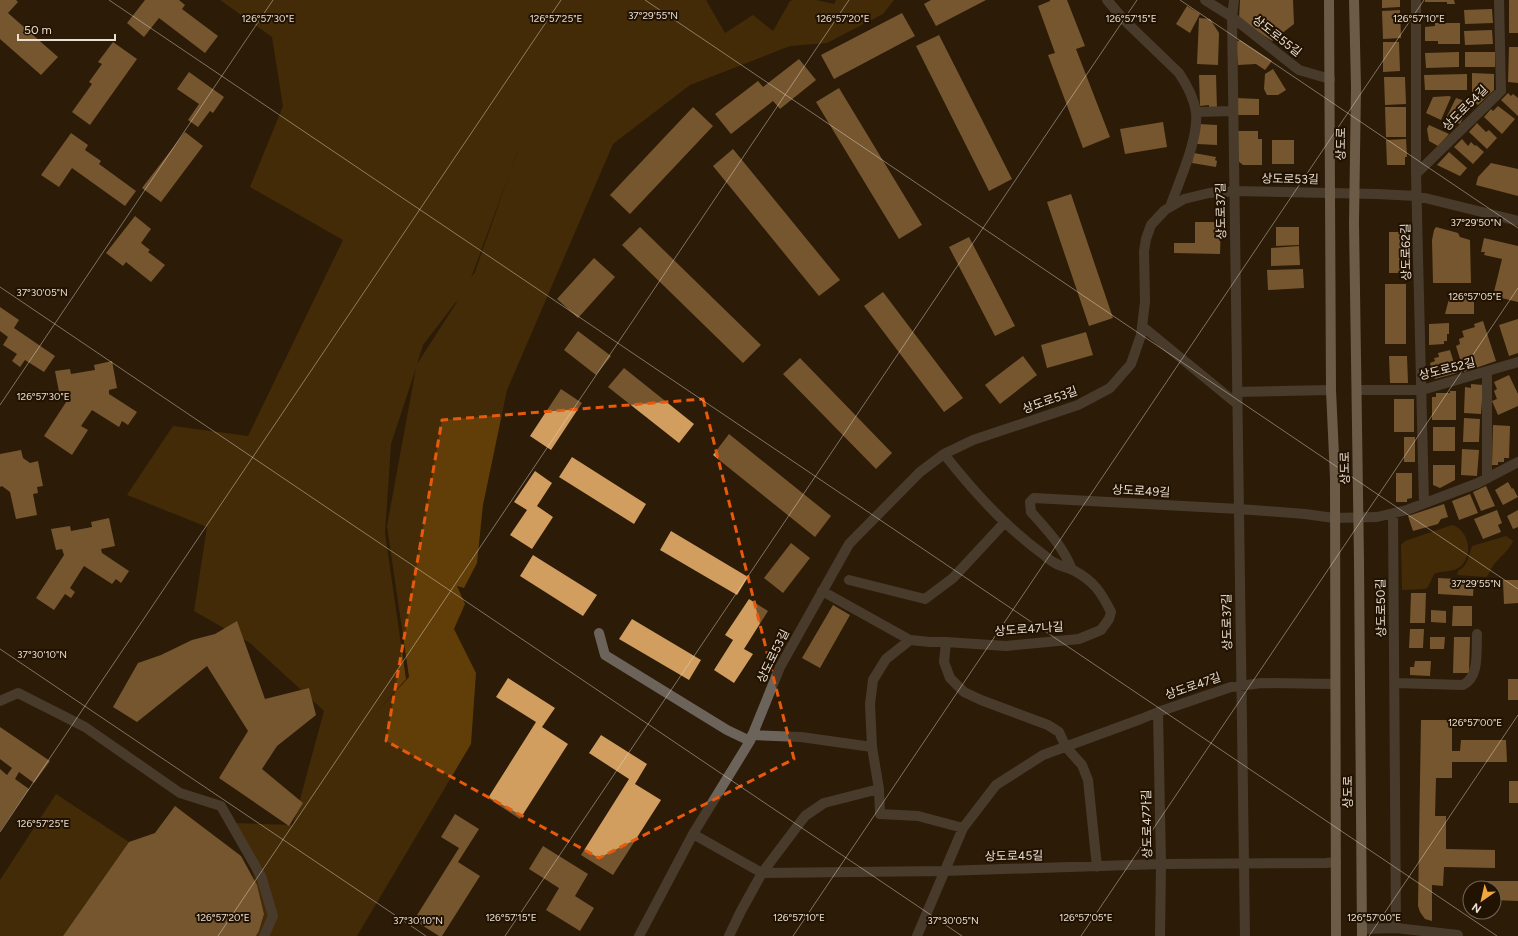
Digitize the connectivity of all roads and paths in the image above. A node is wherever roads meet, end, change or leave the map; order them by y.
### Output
1 (1107, 0) edge
2 (1205, 0) edge
3 (1234, 0) edge
4 (1329, 0) edge
5 (1354, 0) edge
6 (1416, 0) edge
7 (1499, 0) edge
8 (1232, 17) junction
9 (1330, 79) junction
10 (1233, 111) junction
11 (1196, 112) junction
12 (1416, 174) junction
13 (1329, 188) junction
14 (1234, 191) junction
15 (1354, 194) junction
16 (1417, 196) junction
17 (1170, 207) junction
18 (1518, 221) edge
19 (1142, 326) junction
20 (1518, 362) edge
21 (1487, 372) junction
22 (1330, 390) junction
23 (1357, 390) junction
24 (1422, 390) junction
25 (1237, 392) junction
26 (1237, 404) junction
27 (944, 454) junction
28 (1518, 462) edge
29 (1487, 478) junction
30 (1424, 503) junction
31 (1239, 509) junction
32 (1393, 513) junction
33 (1358, 517) junction
34 (1334, 518) junction
35 (1005, 522) junction
36 (1072, 570) junction
37 (849, 580) dead end
38 (822, 591) junction
39 (599, 633) dead end
40 (1477, 634) dead end
41 (910, 640) junction
42 (946, 642) junction
43 (1395, 683) junction
44 (1335, 684) junction
45 (1241, 685) junction
46 (0, 701) edge
47 (1158, 712) junction
48 (751, 738) junction
49 (1066, 746) junction
50 (872, 747) junction
51 (880, 789) junction
52 (963, 828) junction
53 (692, 834) junction
54 (1336, 862) junction
55 (1161, 864) junction
56 (1244, 864) junction
57 (1097, 867) junction
58 (944, 870) junction
59 (762, 873) junction
60 (1396, 928) junction
61 (1362, 932) edge
62 (1458, 935) dead end
63 (264, 936) edge
64 (639, 936) edge
65 (729, 936) edge
66 (917, 936) edge
67 (1160, 936) edge
68 (1245, 936) edge
69 (1336, 936) edge

1 - 11 street
2 - 8 street, 상도로55길
3 - 8 street
4 - 9 main road, 상도로
5 - 15 main road, 상도로
6 - 12 street, 상도로62길
7 - 12 street, 상도로54길
8 - 9 street, 상도로55길
8 - 10 street, 상도로37길
9 - 13 main road, 상도로
10 - 11 street
10 - 14 street, 상도로37길
11 - 17 street
12 - 16 street, 상도로62길
13 - 14 street, 상도로53길
13 - 15 street
13 - 22 main road, 상도로
14 - 17 street, 상도로53길
14 - 25 street, 상도로37길
15 - 16 street
15 - 23 main road, 상도로
16 - 18 street
16 - 24 street, 상도로62길
17 - 19 street, 상도로53길
19 - 26 street
19 - 27 street, 상도로53길
20 - 21 street, 상도로52길
21 - 24 street, 상도로52길
21 - 29 street
22 - 25 street
22 - 34 main road, 상도로
23 - 24 street, 상도로52길
23 - 33 main road, 상도로
24 - 30 street, 상도로62길
25 - 26 street, 상도로37길
26 - 31 street, 상도로37길
27 - 35 street, 상도로47나길
27 - 38 street, 상도로53길
28 - 29 street
29 - 30 street
30 - 32 street
31 - 34 street, 상도로49길
31 - 36 street, 상도로49길
31 - 45 street, 상도로37길
32 - 33 street
32 - 43 street, 상도로50길
33 - 34 street
33 - 61 main road, 상도로
34 - 44 main road, 상도로
35 - 36 street, 상도로47나길
35 - 37 street
36 - 42 street, 상도로47나길
38 - 41 street
38 - 48 street, 상도로53길
39 - 48 street
40 - 43 street
41 - 42 street
41 - 50 street
42 - 49 street
43 - 60 street, 상도로50길
44 - 45 street, 상도로47길
44 - 54 main road, 상도로
45 - 47 street, 상도로47길
45 - 56 street, 상도로37길
46 - 63 street
47 - 49 street, 상도로47길
47 - 55 street, 상도로47가길
48 - 50 street
48 - 53 street, 상도로53길
49 - 52 street, 상도로47길
49 - 57 street
50 - 51 street
51 - 52 street
51 - 59 street
52 - 58 street, 상도로47길
53 - 59 street
53 - 64 street, 상도로53길
54 - 56 street, 상도로45길
54 - 69 main road, 상도로
55 - 56 street, 상도로45길
55 - 57 street, 상도로45길
55 - 67 street, 상도로47가길
56 - 68 street, 상도로37길
57 - 58 street, 상도로45길
58 - 59 street, 상도로45길
58 - 66 street, 상도로47길
59 - 65 street
60 - 61 street
60 - 62 street

